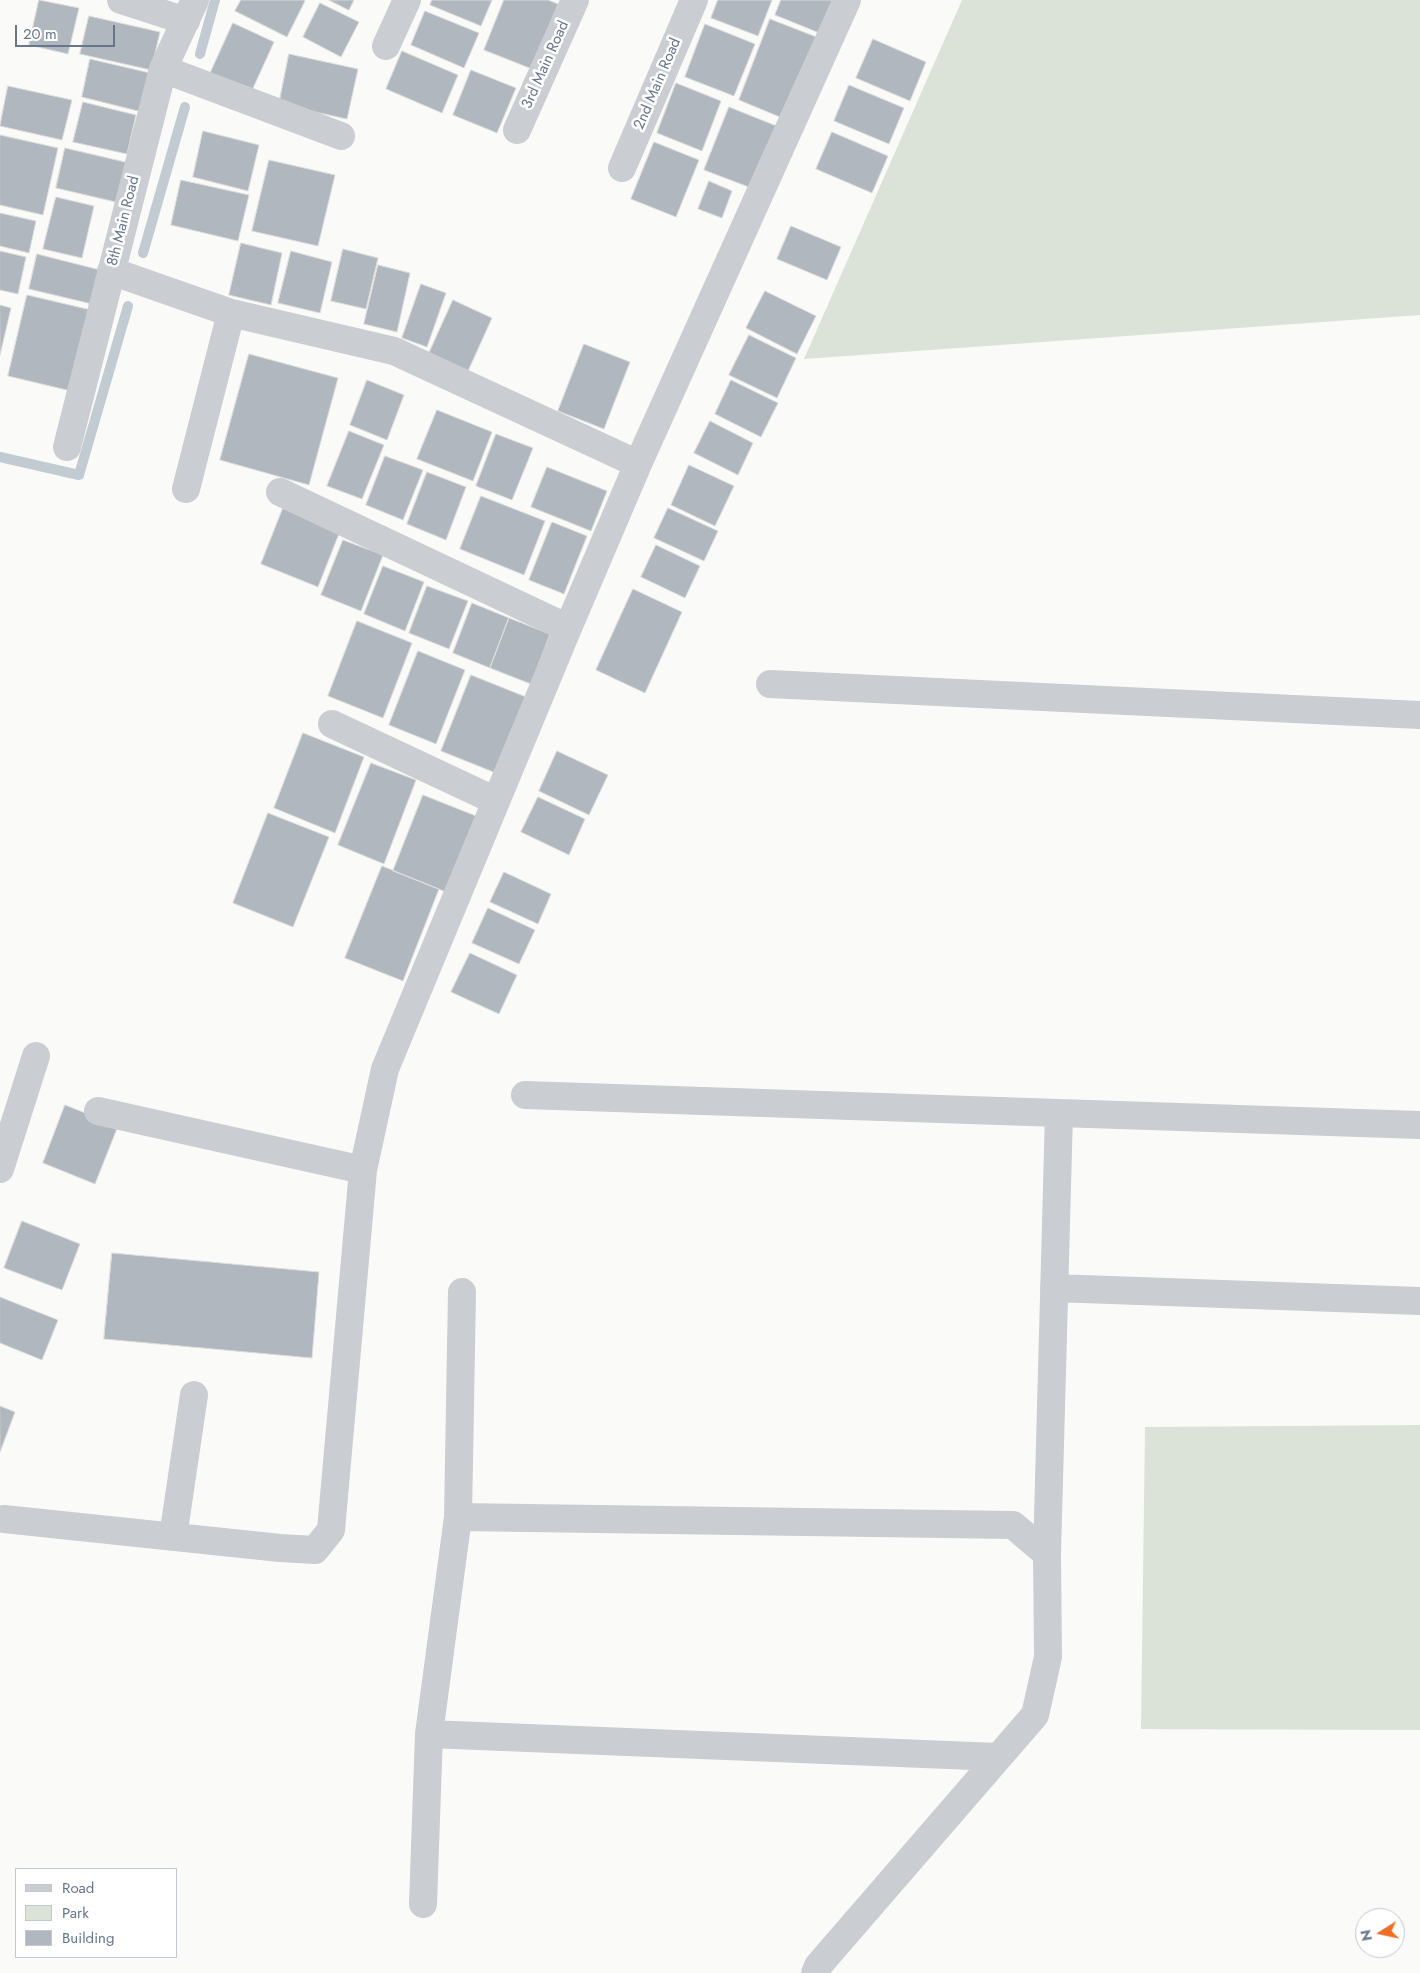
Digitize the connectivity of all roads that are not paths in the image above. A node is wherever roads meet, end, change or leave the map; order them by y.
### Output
1 (121, 0) edge
2 (407, 0) edge
3 (575, 0) edge
4 (694, 0) edge
5 (847, 0) edge
6 (191, 11) edge
7 (386, 46) dead end
8 (162, 69) junction
9 (517, 130) dead end
10 (341, 136) dead end
11 (622, 168) dead end
12 (111, 271) junction
13 (231, 313) junction
14 (67, 447) dead end
15 (638, 464) junction
16 (186, 489) dead end
17 (280, 492) dead end
18 (568, 628) junction
19 (770, 684) dead end
20 (1420, 715) edge
21 (332, 724) dead end
22 (496, 802) junction
23 (36, 1056) dead end
24 (525, 1095) dead end
25 (98, 1111) dead end
26 (1059, 1113) junction
27 (1420, 1125) edge
28 (0, 1169) edge
29 (363, 1170) junction
30 (1054, 1288) junction
31 (462, 1292) dead end
32 (1420, 1301) edge
33 (194, 1395) dead end
34 (458, 1517) junction
35 (4, 1519) dead end
36 (174, 1537) junction
37 (1047, 1554) junction
38 (429, 1734) junction
39 (998, 1757) junction
40 (423, 1904) dead end
41 (815, 1973) edge

1 - 6 street
2 - 7 street
3 - 9 street, 3rd Main Road
4 - 11 street, 2nd Main Road
5 - 15 street
6 - 8 street, 8th Main Road
8 - 10 street
8 - 12 street, 8th Main Road
12 - 13 street
12 - 14 street, 8th Main Road
13 - 15 street
13 - 16 street
15 - 18 street
17 - 18 street
18 - 22 street
19 - 20 street
21 - 22 street
22 - 29 street
23 - 28 street
24 - 26 street
25 - 29 street
26 - 27 street
26 - 30 street
29 - 36 street
30 - 32 street
30 - 37 street
31 - 34 street
33 - 36 street
34 - 37 street
34 - 38 street
35 - 36 street
37 - 39 street
38 - 39 street
38 - 40 street
39 - 41 street

